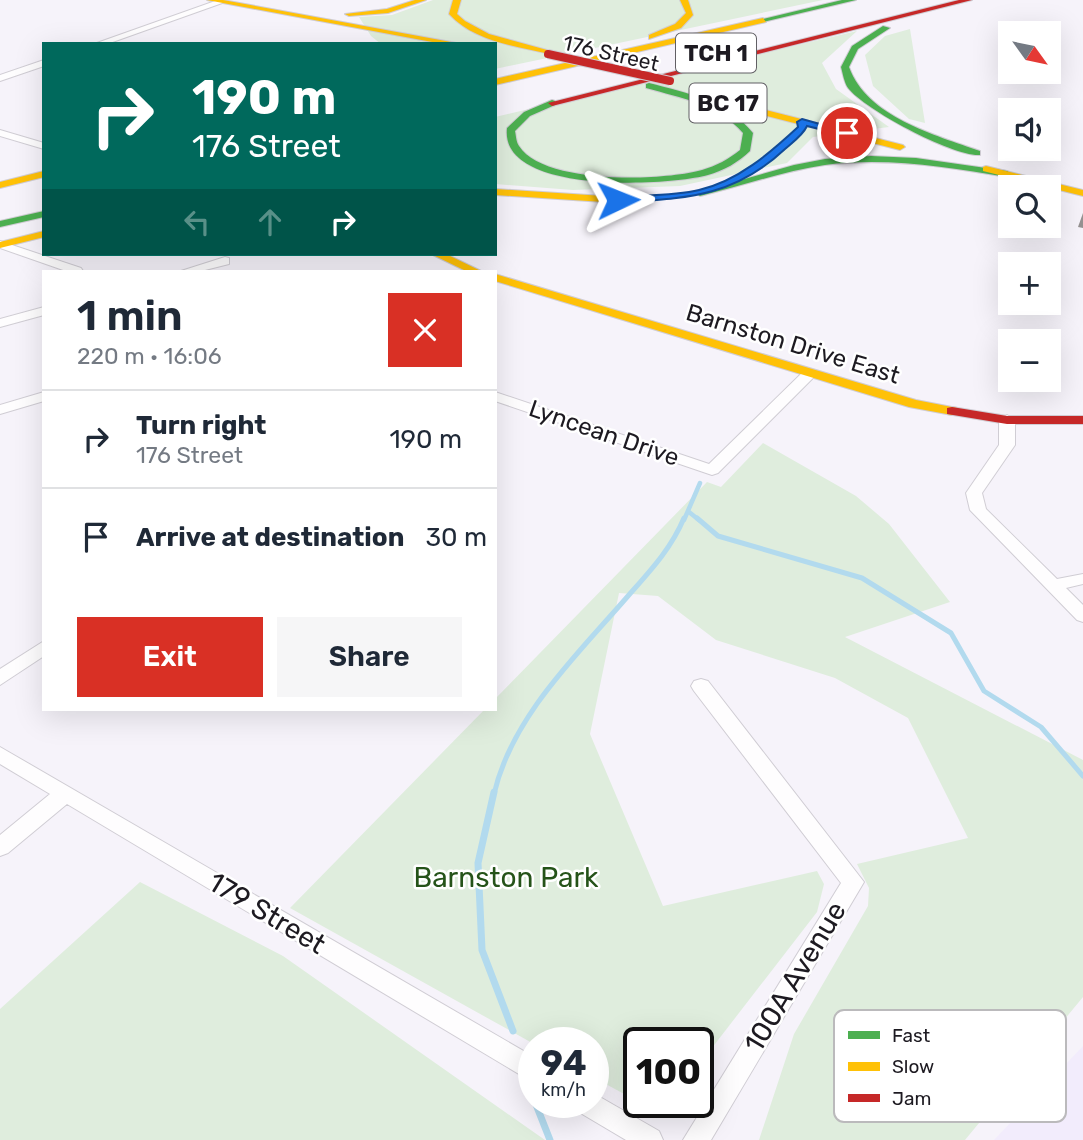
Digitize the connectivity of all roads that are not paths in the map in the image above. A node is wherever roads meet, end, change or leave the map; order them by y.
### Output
1 (256, 0) edge
2 (422, 0) edge
3 (435, 0) edge
4 (457, 0) edge
5 (684, 0) edge
6 (852, 0) edge
7 (937, 0) edge
8 (968, 0) edge
9 (979, 0) edge
10 (210, 6) edge
11 (299, 9) junction
12 (272, 13) junction
13 (395, 31) junction
14 (105, 42) edge
15 (361, 42) edge
16 (448, 42) edge
17 (473, 42) edge
18 (497, 48) edge
19 (546, 55) junction
20 (42, 63) edge
21 (497, 74) edge
22 (0, 78) edge
23 (497, 82) edge
24 (665, 84) junction
25 (522, 99) dead end
26 (802, 122) junction
27 (0, 133) edge
28 (790, 140) dead end
29 (42, 145) edge
30 (770, 158) dead end
31 (1012, 170) junction
32 (42, 176) edge
33 (1083, 184) edge
34 (42, 186) edge
35 (3, 188) edge
36 (497, 192) edge
37 (701, 193) junction
38 (1083, 193) edge
39 (681, 196) dead end
40 (631, 200) dead end
41 (42, 215) edge
42 (42, 222) edge
43 (42, 234) edge
44 (0, 236) edge
45 (42, 255) edge
46 (44, 256) edge
47 (441, 256) edge
48 (225, 261) dead end
49 (75, 270) edge
50 (191, 270) edge
51 (473, 270) edge
52 (497, 278) edge
53 (42, 312) edge
54 (0, 323) edge
55 (810, 373) junction
56 (42, 397) edge
57 (497, 397) edge
58 (0, 410) edge
59 (1007, 420) junction
60 (1083, 420) edge
61 (1083, 579) edge
62 (1052, 586) junction
63 (1083, 616) edge
64 (42, 648) edge
65 (0, 678) edge
66 (701, 685) dead end
67 (0, 754) edge
68 (65, 793) junction
69 (0, 847) edge
70 (518, 1062) edge
71 (609, 1116) edge
72 (650, 1140) edge
73 (696, 1140) edge

1 - 11 main road
2 - 11 main road
3 - 13 main road
4 - 19 main road
5 - 21 main road
6 - 23 main road, TCH 1
7 - 25 main road, TCH 1
8 - 24 main road
9 - 31 main road
10 - 12 main road
10 - 14 street
11 - 13 main road
12 - 13 main road
12 - 15 main road
13 - 16 main road
13 - 17 main road
18 - 19 main road, 176 Street
19 - 24 main road, 176 Street, bridge
19 - 24 main road, 176 Street
20 - 22 street
24 - 26 main road, 176 Street / BC 17
24 - 26 main road
24 - 31 main road, 176 Street / BC 17
26 - 28 main road
26 - 31 main road, 176 Street / BC 17
27 - 29 street
30 - 37 main road
31 - 33 main road, 176 Street / BC 17
31 - 37 main road
31 - 38 main road, 176 Street / BC 17
32 - 35 main road
34 - 35 main road
36 - 40 main road
37 - 39 main road
41 - 44 main road
42 - 44 main road
43 - 44 main road
44 - 45 street
46 - 49 street
47 - 51 main road
48 - 50 street
52 - 55 main road, Barnston Drive East
53 - 54 street
55 - 57 street, Lyncean Drive
55 - 59 main road, Barnston Drive East
56 - 58 street
59 - 60 main road, Barnston Drive East
59 - 62 street
61 - 62 street
62 - 63 street
64 - 65 street
66 - 73 street, 100A Avenue
67 - 68 street, 179 Street
68 - 69 street
68 - 70 street, 179 Street
71 - 72 street

